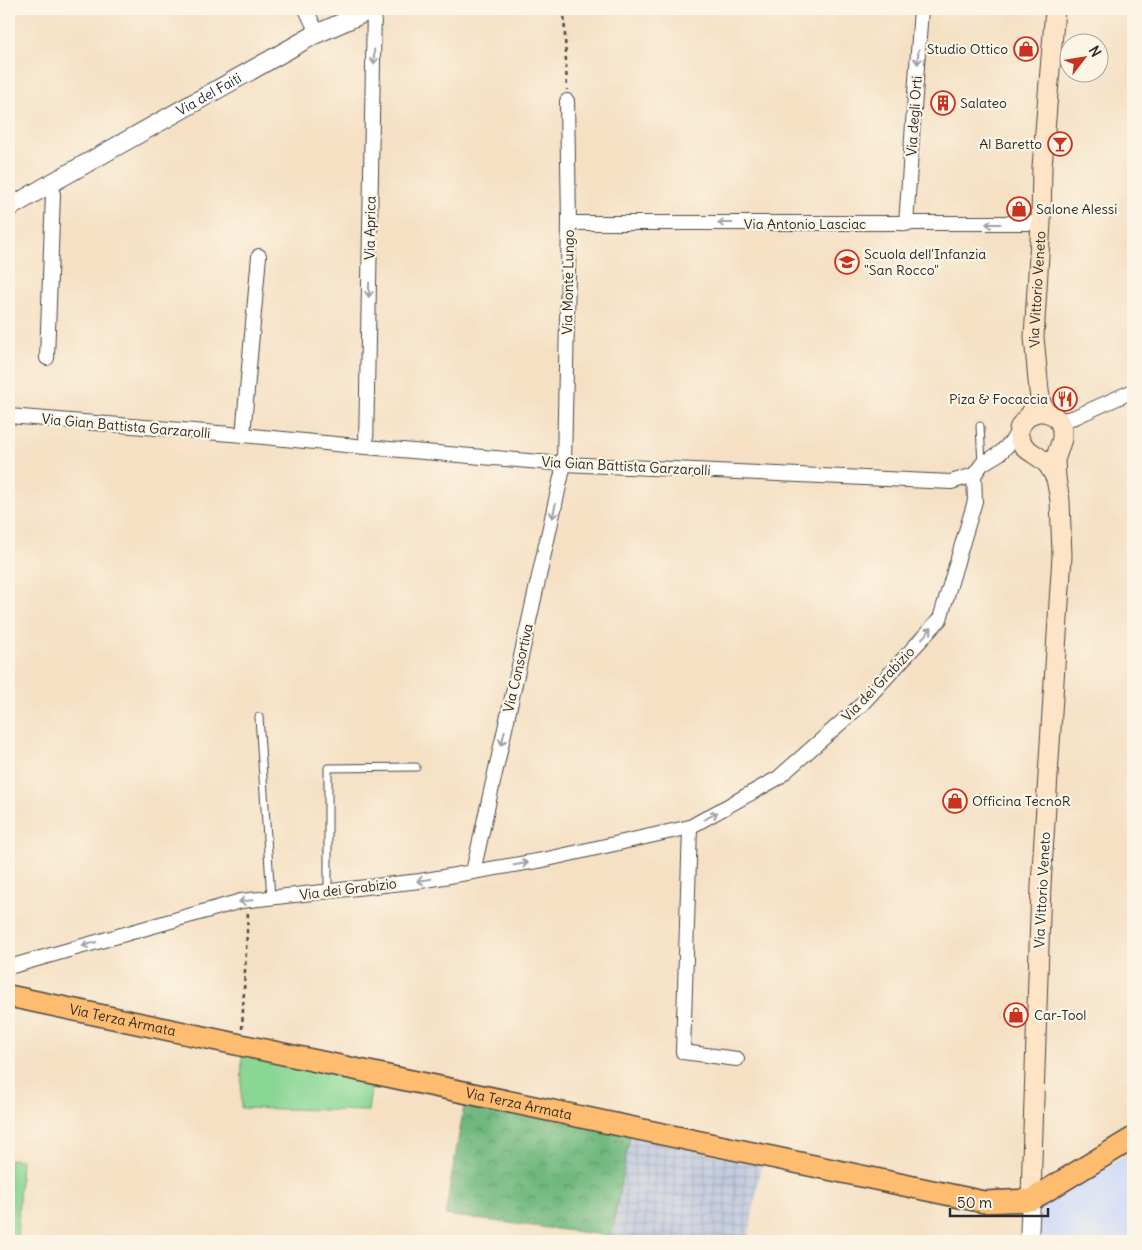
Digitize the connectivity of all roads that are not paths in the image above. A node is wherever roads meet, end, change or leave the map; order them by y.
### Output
1 (306, 9) edge
2 (374, 9) edge
3 (921, 9) edge
4 (1055, 9) edge
5 (317, 33) junction
6 (567, 101) road end
7 (48, 185) junction
8 (9, 208) edge
9 (568, 223) junction
10 (1041, 223) junction
11 (906, 224) junction
12 (259, 256) dead end
13 (47, 358) dead end
14 (1133, 391) edge
15 (9, 416) edge
16 (1050, 424) junction
17 (980, 426) dead end
18 (244, 435) junction
19 (366, 447) junction
20 (1000, 453) junction
21 (1033, 453) junction
22 (564, 464) junction
23 (978, 469) junction
24 (1056, 479) junction
25 (259, 717) dead end
26 (416, 767) dead end
27 (690, 827) junction
28 (472, 872) junction
29 (328, 891) junction
30 (271, 898) junction
31 (9, 967) edge
32 (9, 996) edge
33 (737, 1059) dead end
34 (1133, 1138) edge
35 (1032, 1200) junction
36 (1030, 1241) edge

1 - 5 street
2 - 5 street, Via del Faiti
2 -> 19 street, Via Aprica
3 -> 11 street, Via degli Orti
4 - 10 main road, Via Vittorio Veneto
5 - 7 street, Via del Faiti
6 - 9 street, Via Monte Lungo
7 - 8 street, Via del Faiti
7 - 13 street
11 -> 9 street, Via Antonio Lasciac
9 - 22 street, Via Monte Lungo
10 -> 11 street, Via Antonio Lasciac
10 - 16 main road, Via Vittorio Veneto
12 - 18 street
14 - 16 street
15 - 18 street, Via Gian Battista Garzarolli
16 - 20 street, Via Gian Battista Garzarolli
16 - 21 main road
16 - 21 main road, Via Vittorio Veneto
16 - 24 main road, Via Vittorio Veneto
17 - 23 lane
18 - 19 street, Via Gian Battista Garzarolli
19 - 22 street, Via Gian Battista Garzarolli
20 - 21 street, Via Gian Battista Garzarolli
20 - 23 street, Via Gian Battista Garzarolli
21 - 24 main road, Via Vittorio Veneto
22 - 23 street, Via Gian Battista Garzarolli
22 -> 28 street, Via Consortiva
27 -> 23 street, Via dei Grabizio
24 - 35 main road, Via Vittorio Veneto
25 - 30 lane
26 - 29 lane
28 -> 27 street, Via dei Grabizio
27 - 33 street
28 -> 29 street, Via dei Grabizio
29 - 30 street, Via dei Grabizio
30 -> 31 street, Via dei Grabizio
32 - 35 main road, Via Terza Armata
34 - 35 main road
35 - 36 street, Via Vittorio Veneto

